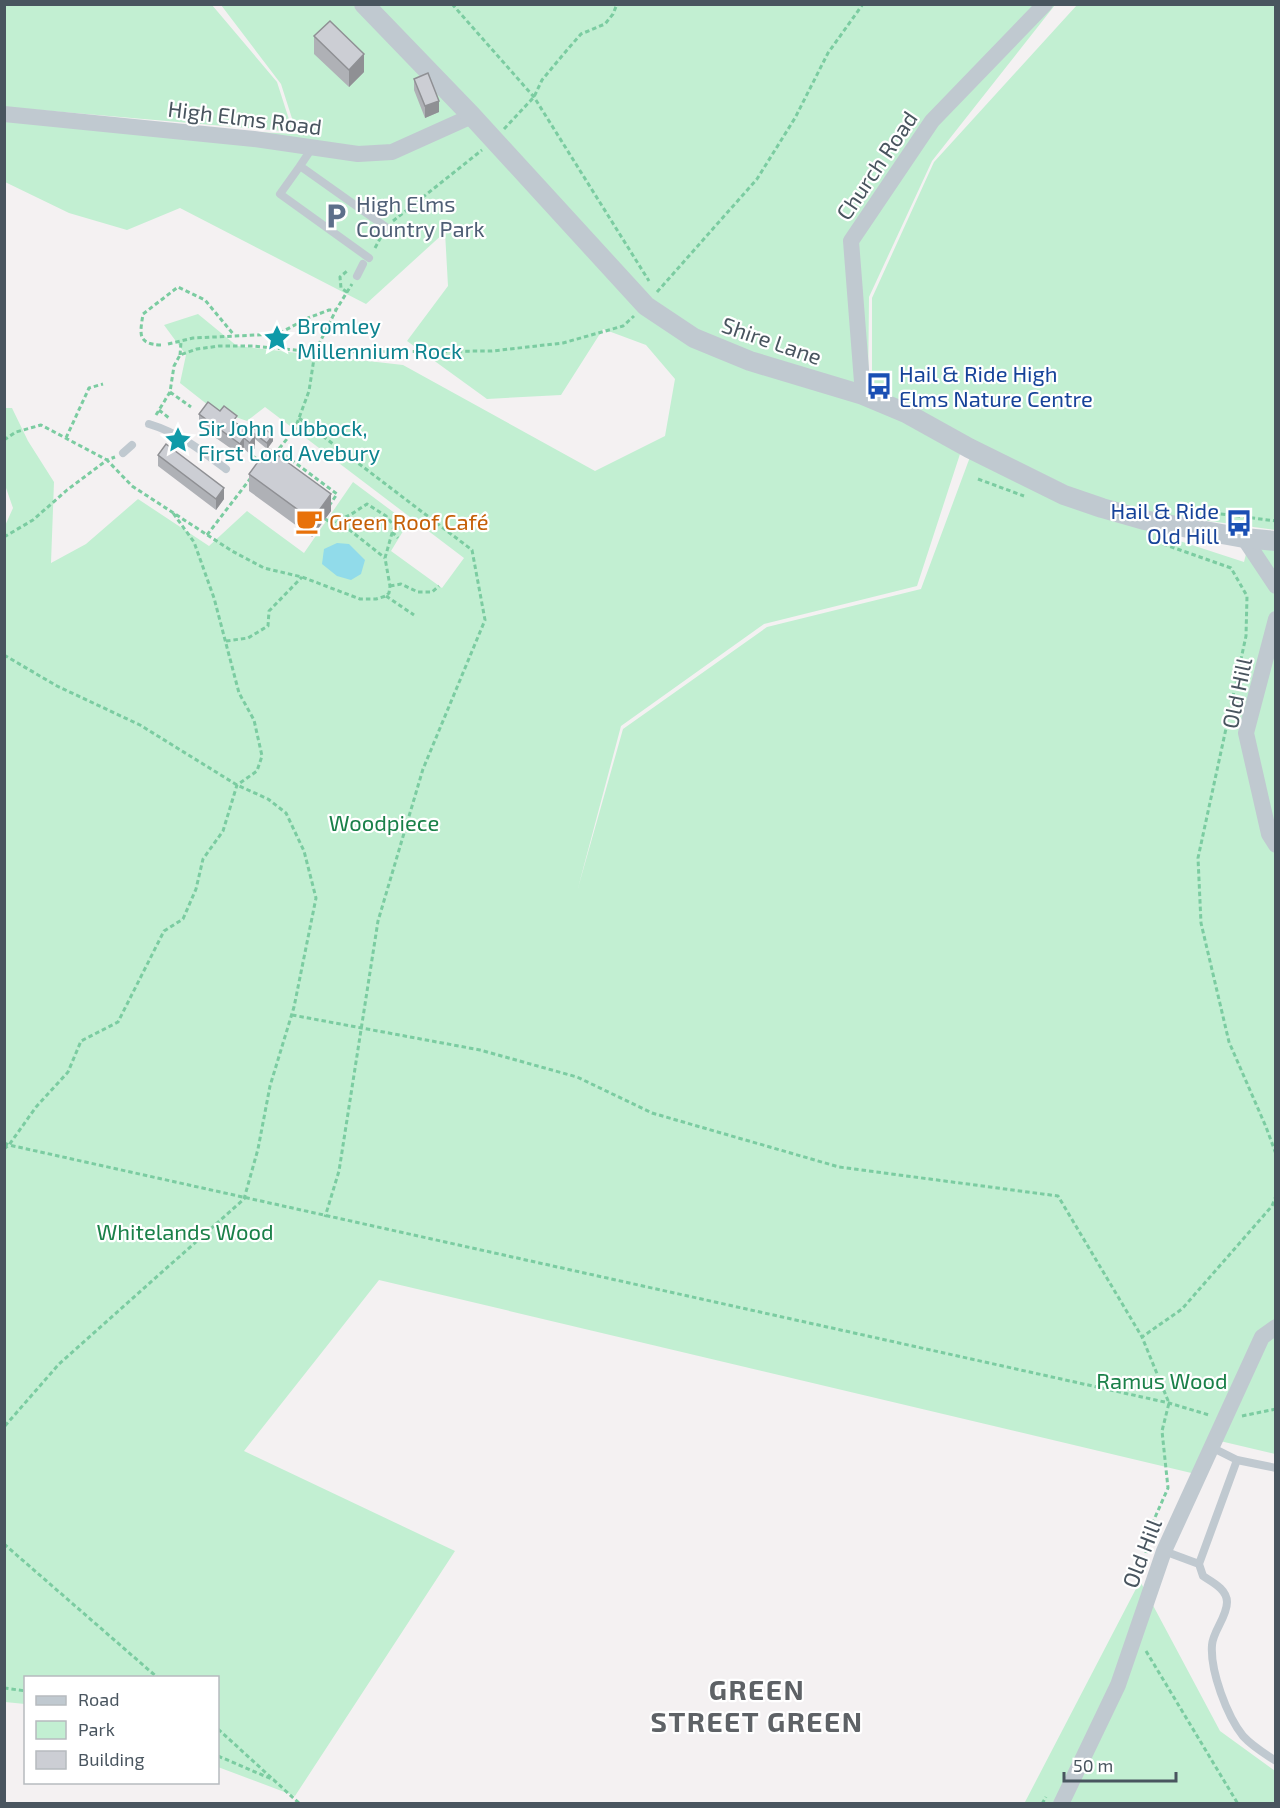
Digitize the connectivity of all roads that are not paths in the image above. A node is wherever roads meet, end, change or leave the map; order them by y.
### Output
1 (364, 4) edge
2 (1045, 4) edge
3 (4, 114) edge
4 (472, 116) junction
5 (312, 148) junction
6 (300, 166) junction
7 (386, 228) road end
8 (357, 276) road end
9 (863, 395) junction
10 (149, 424) road end
11 (132, 445) dead end
12 (123, 453) road end
13 (226, 469) dead end
14 (1244, 538) junction
15 (1275, 541) edge
16 (1275, 586) edge
17 (1275, 618) edge
18 (1275, 845) edge
19 (1275, 1327) edge
20 (1211, 1447) junction
21 (1238, 1460) junction
22 (1275, 1468) edge
23 (1164, 1551) junction
24 (1199, 1564) junction
25 (1275, 1761) edge
26 (1055, 1798) edge

1 - 4 street, Shire Lane
2 - 9 street, Church Road
3 - 5 street, High Elms Road
4 - 5 street, High Elms Road
4 - 9 street, Shire Lane
5 - 6 lane
6 - 7 lane
6 - 8 lane
9 - 14 street, Shire Lane
10 - 13 lane
11 - 12 lane
14 - 15 street, Shire Lane
14 - 16 street
17 - 18 street, Old Hill
19 - 20 street, Old Hill
20 - 21 lane
20 - 23 street, Old Hill
21 - 22 lane
21 - 24 lane
23 - 24 lane
23 - 26 street, Old Hill
24 - 25 lane

